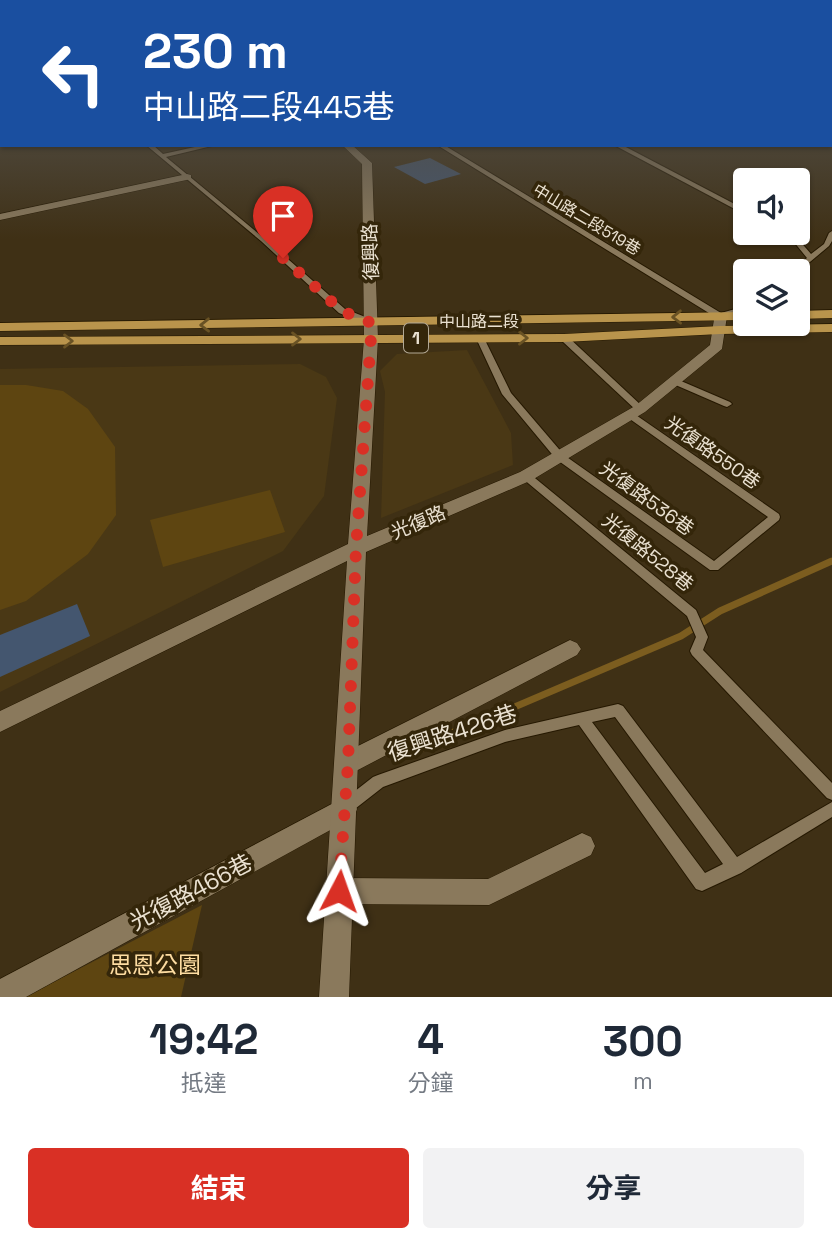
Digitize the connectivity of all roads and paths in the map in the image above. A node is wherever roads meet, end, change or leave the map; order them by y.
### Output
1 (151, 147) edge
2 (204, 147) edge
3 (348, 147) edge
4 (443, 147) edge
5 (621, 147) edge
6 (161, 156) junction
7 (187, 177) junction
8 (733, 206) edge
9 (0, 218) edge
10 (832, 233) edge
11 (799, 245) edge
12 (810, 258) joint
13 (832, 314) edge
14 (810, 315) edge
15 (733, 316) edge
16 (733, 320) edge
17 (720, 323) junction
18 (0, 327) edge
19 (832, 328) edge
20 (372, 331) junction
21 (480, 338) junction
22 (564, 338) junction
23 (0, 341) edge
24 (674, 381) junction
25 (727, 404) dead end
26 (635, 412) junction
27 (560, 457) junction
28 (526, 477) junction
29 (356, 548) junction
30 (714, 567) joint
31 (570, 649) dead end
32 (583, 720) junction
33 (0, 722) edge
34 (348, 763) junction
35 (832, 793) edge
36 (345, 809) junction
37 (832, 809) edge
38 (582, 846) dead end
39 (735, 867) junction
40 (339, 891) junction
41 (0, 995) edge
42 (334, 997) edge

1 - 6 lane
2 - 6 lane
3 - 20 street, 復興路
4 - 17 lane, 中山路二段519巷
5 - 8 lane
6 - 7 lane
7 - 9 street
7 - 20 lane
10 - 12 lane
11 - 12 lane
13 - 14 main road
15 - 17 lane
16 - 17 main road, 中山路二段 / 1
17 - 19 main road, 中山路二段 / 1
17 -> 20 main road, 中山路二段 / 1
17 - 22 main road, 中山路二段 / 1
17 - 24 street, 光復路
20 -> 18 main road, 中山路二段 / 1
20 - 21 main road, 中山路二段 / 1
23 -> 20 main road, 中山路二段 / 1
20 - 29 street, 復興路
21 -> 22 main road, 中山路二段 / 1
21 - 27 lane, 光復路536巷
22 - 26 lane, 光復路550巷
24 - 25 lane
24 - 26 street, 光復路
26 - 27 street, 光復路
26 - 30 lane, 光復路550巷
27 - 28 street, 光復路
27 - 30 lane, 光復路536巷
28 - 29 street, 光復路
28 - 35 lane, 光復路528巷
29 - 33 street, 光復路
29 - 34 street, 復興路
31 - 34 street
32 - 36 lane, 復興路426巷
32 - 39 lane, 復興路426巷
32 - 39 lane
34 - 36 street, 復興路
36 - 40 street, 復興路
36 - 41 street, 光復路466巷
37 - 39 lane
38 - 40 street
40 - 42 street, 復興路

